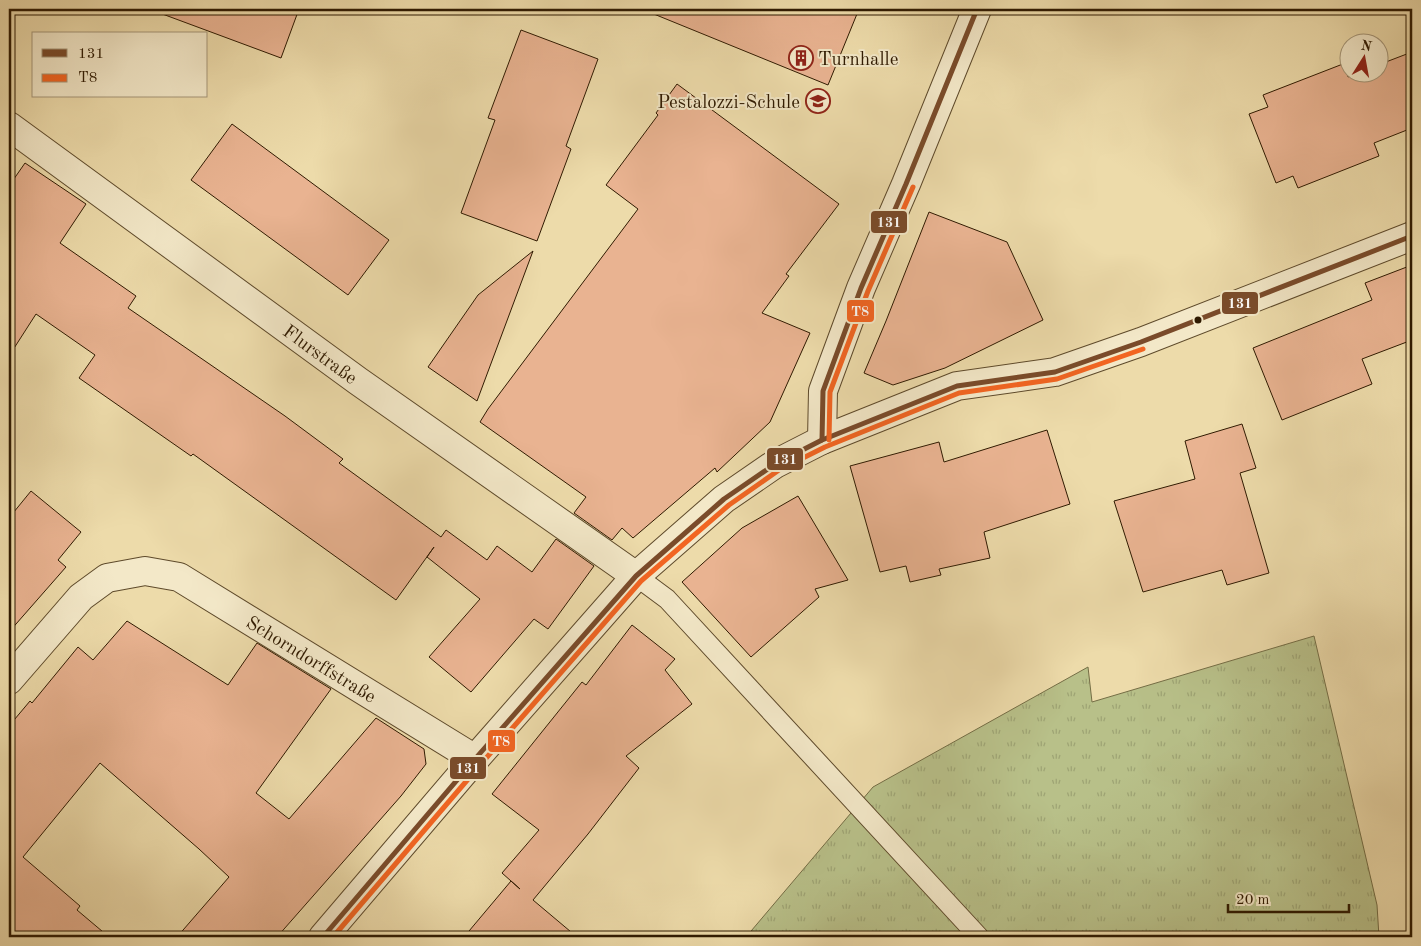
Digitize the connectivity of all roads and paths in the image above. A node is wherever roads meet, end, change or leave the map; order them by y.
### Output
1 (977, 9) edge
2 (9, 126) edge
3 (1412, 236) edge
4 (822, 440) junction
5 (636, 576) junction
6 (9, 680) edge
7 (476, 759) junction
8 (323, 937) edge
9 (979, 937) edge

1 - 4 street
2 - 5 street, Flurstraße
3 - 4 street
4 - 5 street
5 - 7 street
5 - 9 lane
6 - 7 street, Schorndorffstraße
7 - 8 street

